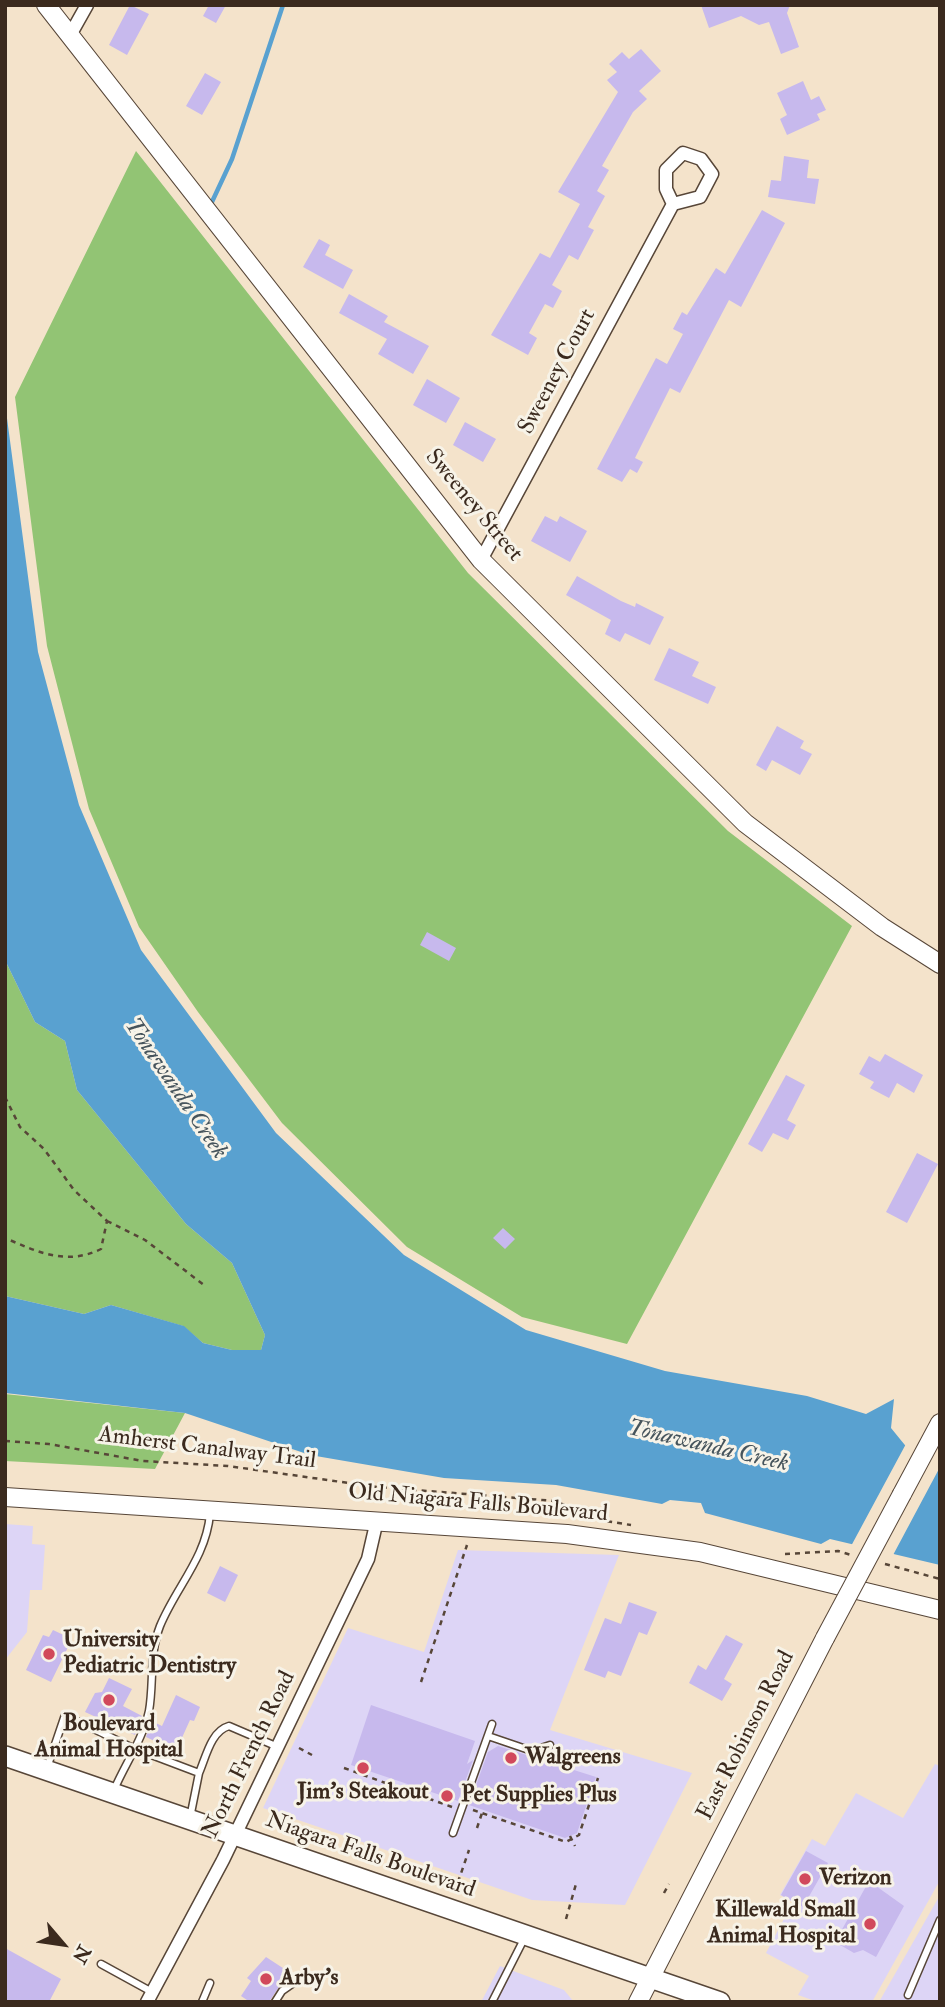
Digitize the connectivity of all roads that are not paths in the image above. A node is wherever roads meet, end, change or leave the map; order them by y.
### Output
1 (46, 5) edge
2 (87, 5) edge
3 (69, 37) junction
4 (673, 204) dead end
5 (481, 560) junction
6 (940, 964) edge
7 (940, 1423) edge
8 (5, 1497) edge
9 (211, 1509) junction
10 (377, 1520) junction
11 (940, 1610) edge
12 (492, 1724) dead end
13 (488, 1736) junction
14 (550, 1745) dead end
15 (278, 1747) junction
16 (133, 1748) junction
17 (5, 1756) edge
18 (46, 1770) junction
19 (200, 1773) junction
20 (113, 1793) junction
21 (189, 1819) junction
22 (453, 1833) dead end
23 (235, 1835) junction
24 (940, 1920) edge
25 (526, 1935) junction
26 (101, 1964) dead end
27 (302, 1977) dead end
28 (649, 1978) junction
29 (211, 1983) dead end
30 (908, 1995) dead end
31 (150, 1997) edge
32 (202, 2002) edge
33 (275, 2002) edge
34 (492, 2002) edge
35 (638, 2002) edge
36 (720, 2002) edge

1 - 3 street, Sweeney Street
2 - 3 street
3 - 5 street, Sweeney Street
4 - 5 street, Sweeney Court
5 - 6 street, Sweeney Street
7 - 28 street, East Robinson Road, bridge
8 - 9 street, Old Niagara Falls Boulevard
9 - 10 street, Old Niagara Falls Boulevard
9 - 16 lane
10 - 11 street, Old Niagara Falls Boulevard
10 - 15 street, North French Road
12 - 13 lane
13 - 14 lane
13 - 22 lane
15 - 19 lane
15 - 23 street, North French Road
16 - 18 lane
16 - 19 lane
16 - 20 lane
17 - 18 main road, Niagara Falls Boulevard
18 - 20 main road, Niagara Falls Boulevard
19 - 21 lane
20 - 21 main road, Niagara Falls Boulevard
21 - 23 main road, Niagara Falls Boulevard
23 - 25 main road, Niagara Falls Boulevard
23 - 31 street, North French Road
24 - 30 lane
25 - 28 main road, Niagara Falls Boulevard
25 - 34 lane
26 - 31 lane
27 - 33 lane
28 - 35 street, East Robinson Road
28 - 36 main road, Niagara Falls Boulevard
29 - 32 lane

